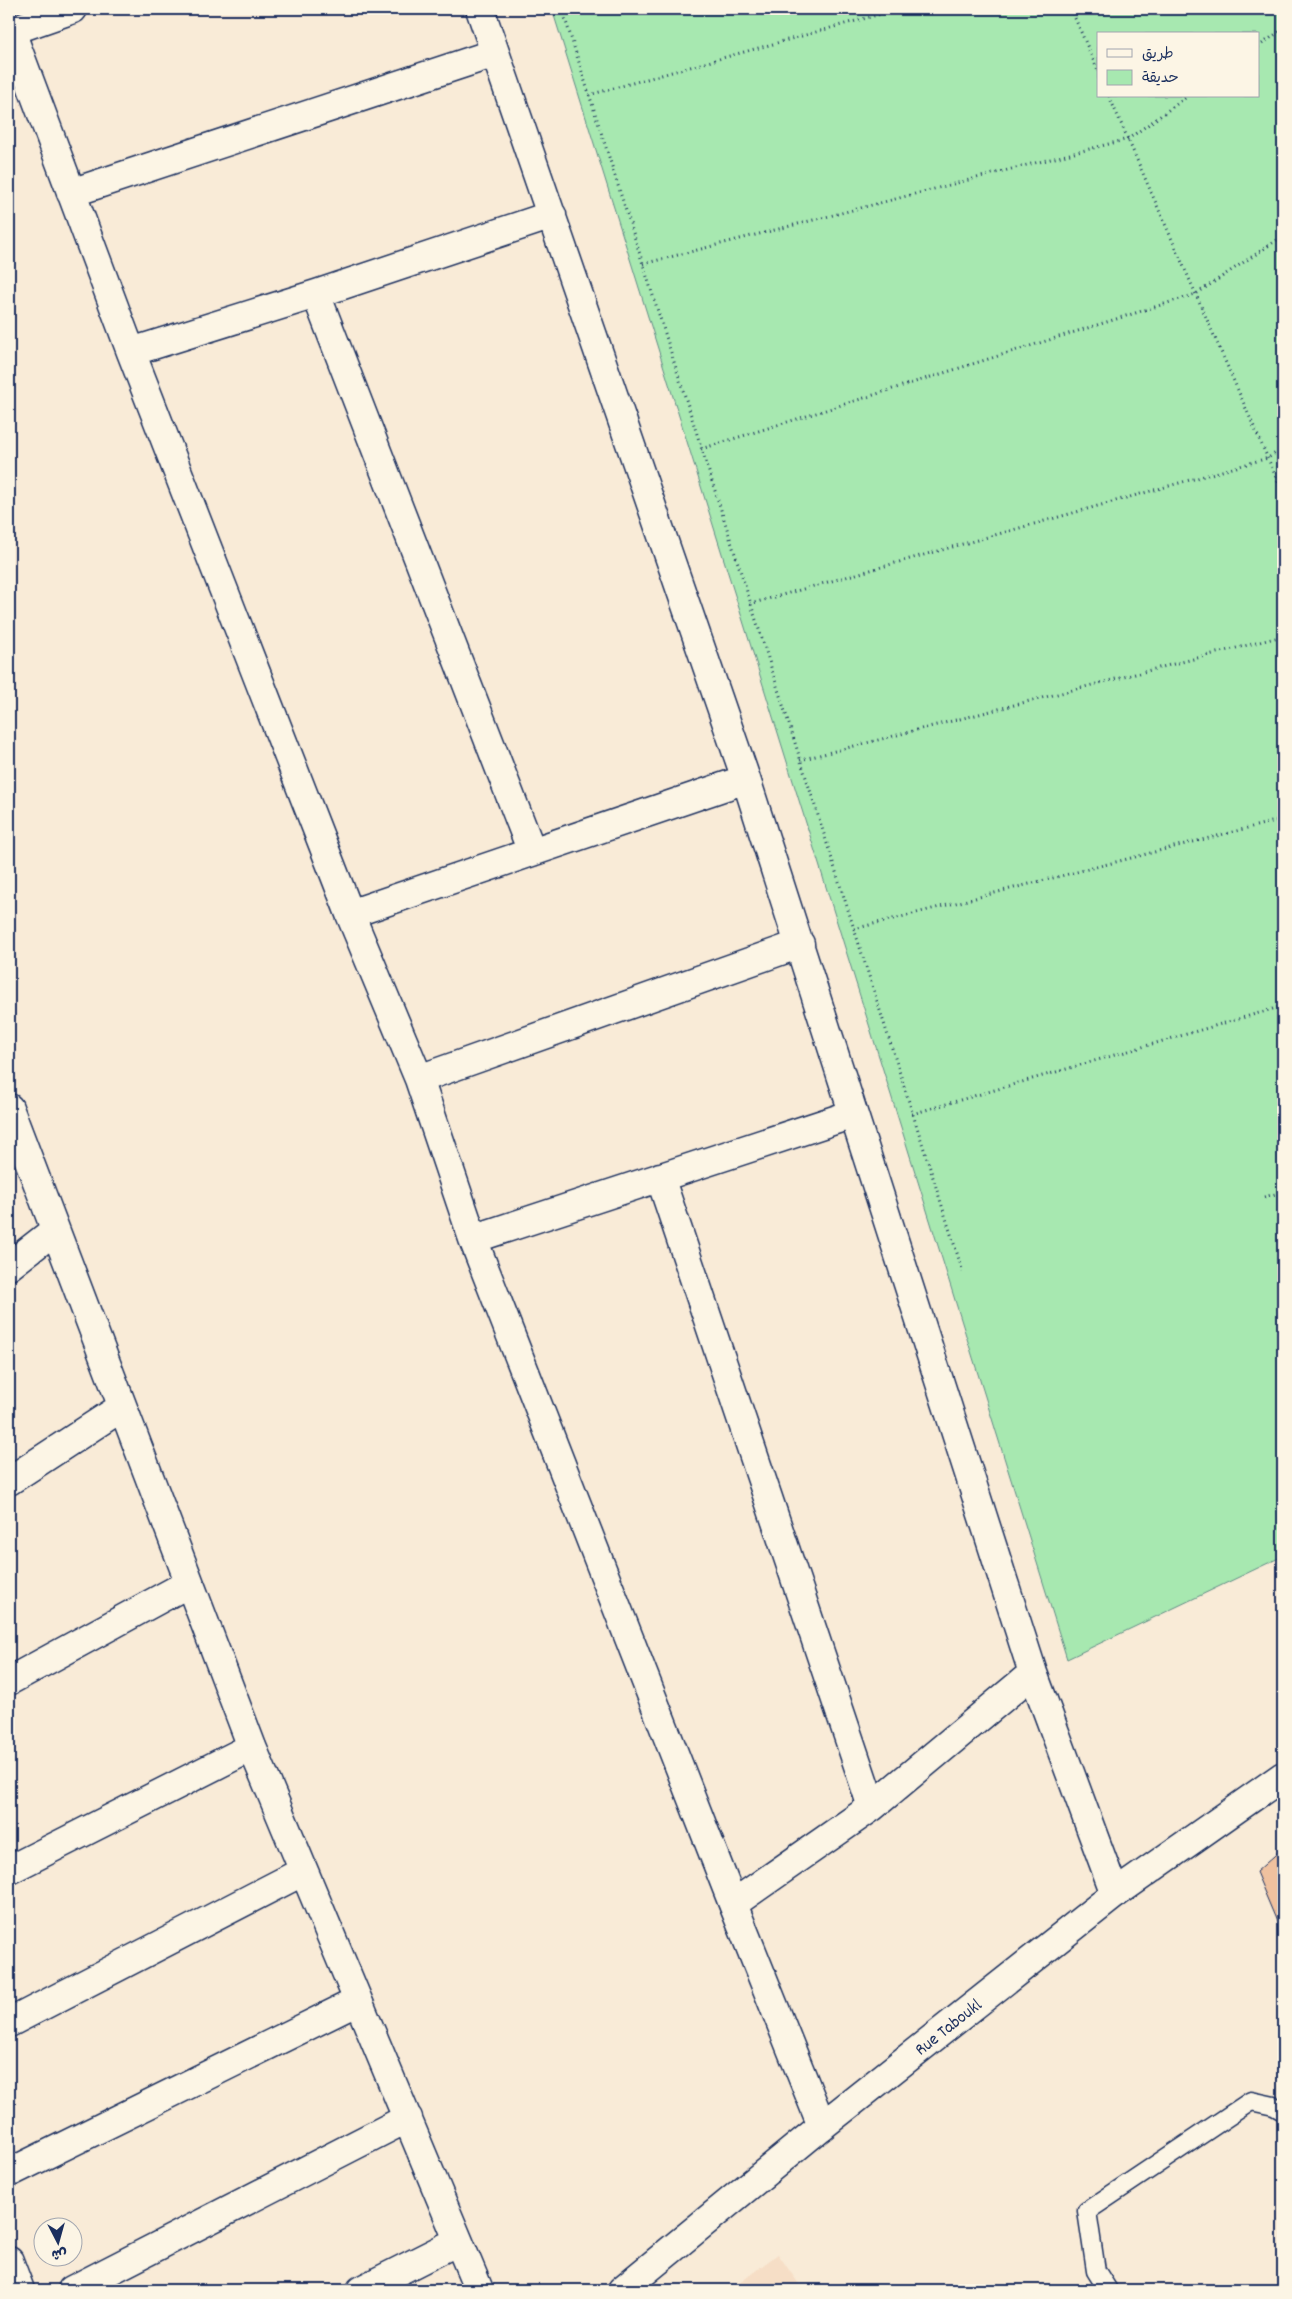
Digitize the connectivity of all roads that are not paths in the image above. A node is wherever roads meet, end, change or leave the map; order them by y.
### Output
1 (73, 9) edge
2 (480, 9) edge
3 (9, 28) edge
4 (495, 53) junction
5 (71, 193) junction
6 (552, 216) junction
7 (316, 294) junction
8 (131, 352) junction
9 (746, 779) junction
10 (532, 852) junction
11 (350, 914) junction
12 (800, 944) junction
13 (419, 1079) junction
14 (9, 1108) edge
15 (853, 1114) junction
16 (660, 1177) junction
17 (55, 1230) junction
18 (473, 1239) junction
19 (9, 1266) edge
20 (122, 1407) junction
21 (9, 1481) edge
22 (189, 1583) junction
23 (1033, 1673) junction
24 (9, 1681) edge
25 (252, 1747) junction
26 (1283, 1776) edge
27 (872, 1808) junction
28 (9, 1870) edge
29 (302, 1872) junction
30 (1115, 1894) junction
31 (733, 1904) junction
32 (358, 2001) junction
33 (9, 2022) edge
34 (1283, 2111) edge
35 (408, 2118) junction
36 (822, 2126) junction
37 (9, 2173) edge
38 (458, 2241) junction
39 (9, 2261) edge
40 (20, 2290) edge
41 (72, 2290) edge
42 (361, 2290) edge
43 (479, 2290) edge
44 (622, 2290) edge
45 (1108, 2290) edge

1 - 3 street
2 - 4 street
3 - 5 street
4 - 5 street
4 - 6 street
5 - 8 street
6 - 7 street
6 - 9 street
7 - 8 street
7 - 10 street
8 - 11 street
9 - 10 street
9 - 12 street
10 - 11 street
11 - 13 street
12 - 13 street
12 - 15 street
13 - 18 street
14 - 17 street
15 - 16 street
15 - 23 street
16 - 18 street
16 - 27 street
17 - 19 street
17 - 20 street
18 - 31 street
20 - 21 street
20 - 22 street
22 - 24 street
22 - 25 street
23 - 27 street
23 - 30 street
25 - 28 street
25 - 29 street
26 - 30 street, Rue Taboukl
27 - 31 street
29 - 32 street
29 - 33 street
30 - 36 street, Rue Taboukl
31 - 36 street
32 - 35 street
32 - 37 street
34 - 45 lane
35 - 38 street
35 - 41 street
36 - 44 street, Rue Taboukl
38 - 42 street
38 - 43 street
39 - 40 street

